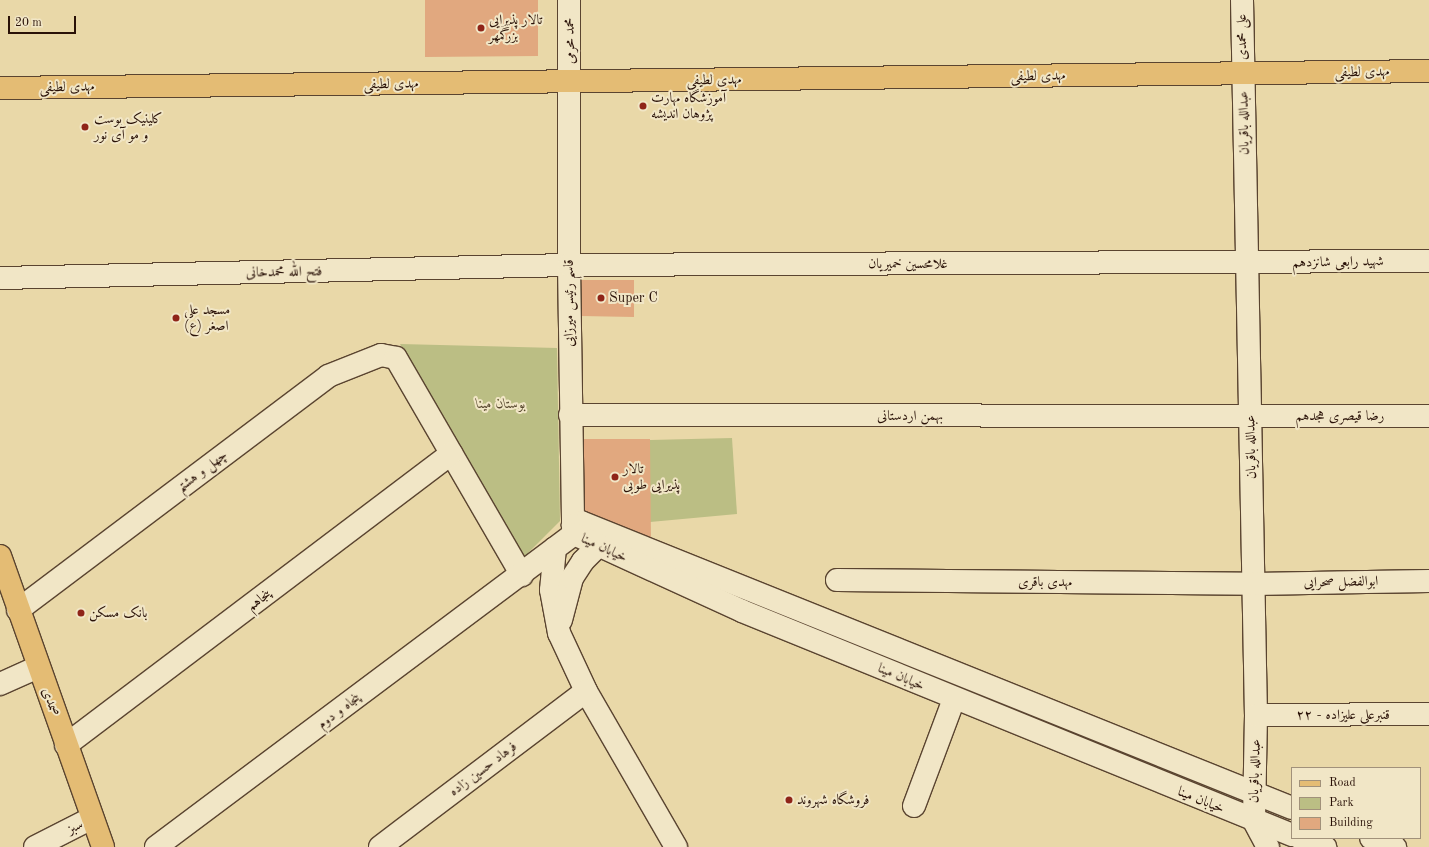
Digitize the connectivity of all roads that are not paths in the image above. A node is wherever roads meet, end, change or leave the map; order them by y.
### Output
1 (569, 0) edge
2 (1242, 0) edge
3 (1429, 71) edge
4 (1243, 74) junction
5 (570, 81) junction
6 (1, 88) edge
7 (1429, 261) edge
8 (1247, 263) junction
9 (569, 265) junction
10 (0, 278) edge
11 (570, 415) junction
12 (1250, 416) junction
13 (1429, 416) edge
14 (452, 454) junction
15 (574, 530) junction
16 (599, 545) junction
17 (555, 548) junction
18 (0, 556) edge
19 (522, 575) junction
20 (836, 580) dead end
21 (1429, 581) edge
22 (5, 584) edge
23 (1254, 584) junction
24 (18, 610) junction
25 (559, 633) junction
26 (38, 667) junction
27 (0, 684) edge
28 (586, 691) junction
29 (954, 699) junction
30 (1429, 714) edge
31 (1256, 715) junction
32 (66, 745) junction
33 (1254, 793) junction
34 (914, 806) dead end
35 (1291, 808) edge
36 (92, 818) junction
37 (1254, 821) junction
38 (1291, 835) edge
39 (1303, 839) edge
40 (1374, 839) edge
41 (35, 847) edge
42 (103, 847) edge
43 (156, 847) edge
44 (380, 847) edge
45 (676, 847) edge
46 (1268, 847) edge
47 (1325, 847) edge
48 (1395, 847) edge

1 - 5 street, محمد محرمی
2 - 4 street, علی محمدی
3 - 4 main road, مهدی لطیفی
4 - 5 main road, مهدی لطیفی
4 - 8 street, عبدالله باقریان
5 - 6 main road, مهدی لطیفی
5 - 9 street, قاسم رئیس میرزایی
7 - 8 street, شهید رابعی شانزدهم
8 - 9 street, غلامحسین خمیریان
8 - 12 street, عبدالله باقریان
9 - 10 street, فتح الله محمدخانی
9 - 11 street, قاسم رئیس میرزایی
11 - 12 street, بهمن اردستانی
11 - 15 street, قاسم رئیس میرزایی
12 - 13 street, رضا قیصری هجدهم
12 - 23 street, عبدالله باقریان
14 - 19 street
14 - 24 street, چهل و هشتم
14 - 32 street, پنجاهم
15 - 16 street, خیابان مینا
15 - 17 street, پنجاه و دوم
15 - 33 street, خیابان مینا
16 - 25 street
16 - 29 street, خیابان مینا
17 - 19 street, پنجاه و دوم
17 - 25 street
18 - 22 main road, صمدی
19 - 43 street, پنجاه و دوم
20 - 23 street, مهدی باقری
21 - 23 street, ابوالفضل صحرایی
22 - 24 main road, صمدی
23 - 31 street, عبدالله باقریان
24 - 26 main road, صمدی
25 - 28 street
26 - 27 street
26 - 32 main road, صمدی
28 - 44 street, فرهاد حسین زاده
28 - 45 street
29 - 34 street
29 - 37 street, خیابان مینا
30 - 31 street, قنبرعلی علیزاده - ۲۲
31 - 33 street, عبدالله باقریان
32 - 36 main road, صمدی
33 - 35 street, خیابان مینا
33 - 37 street, عبدالله باقریان
36 - 41 street, سبز
36 - 42 main road, صمدی
37 - 38 street, خیابان مینا
37 - 46 street
39 - 47 street
40 - 48 street

